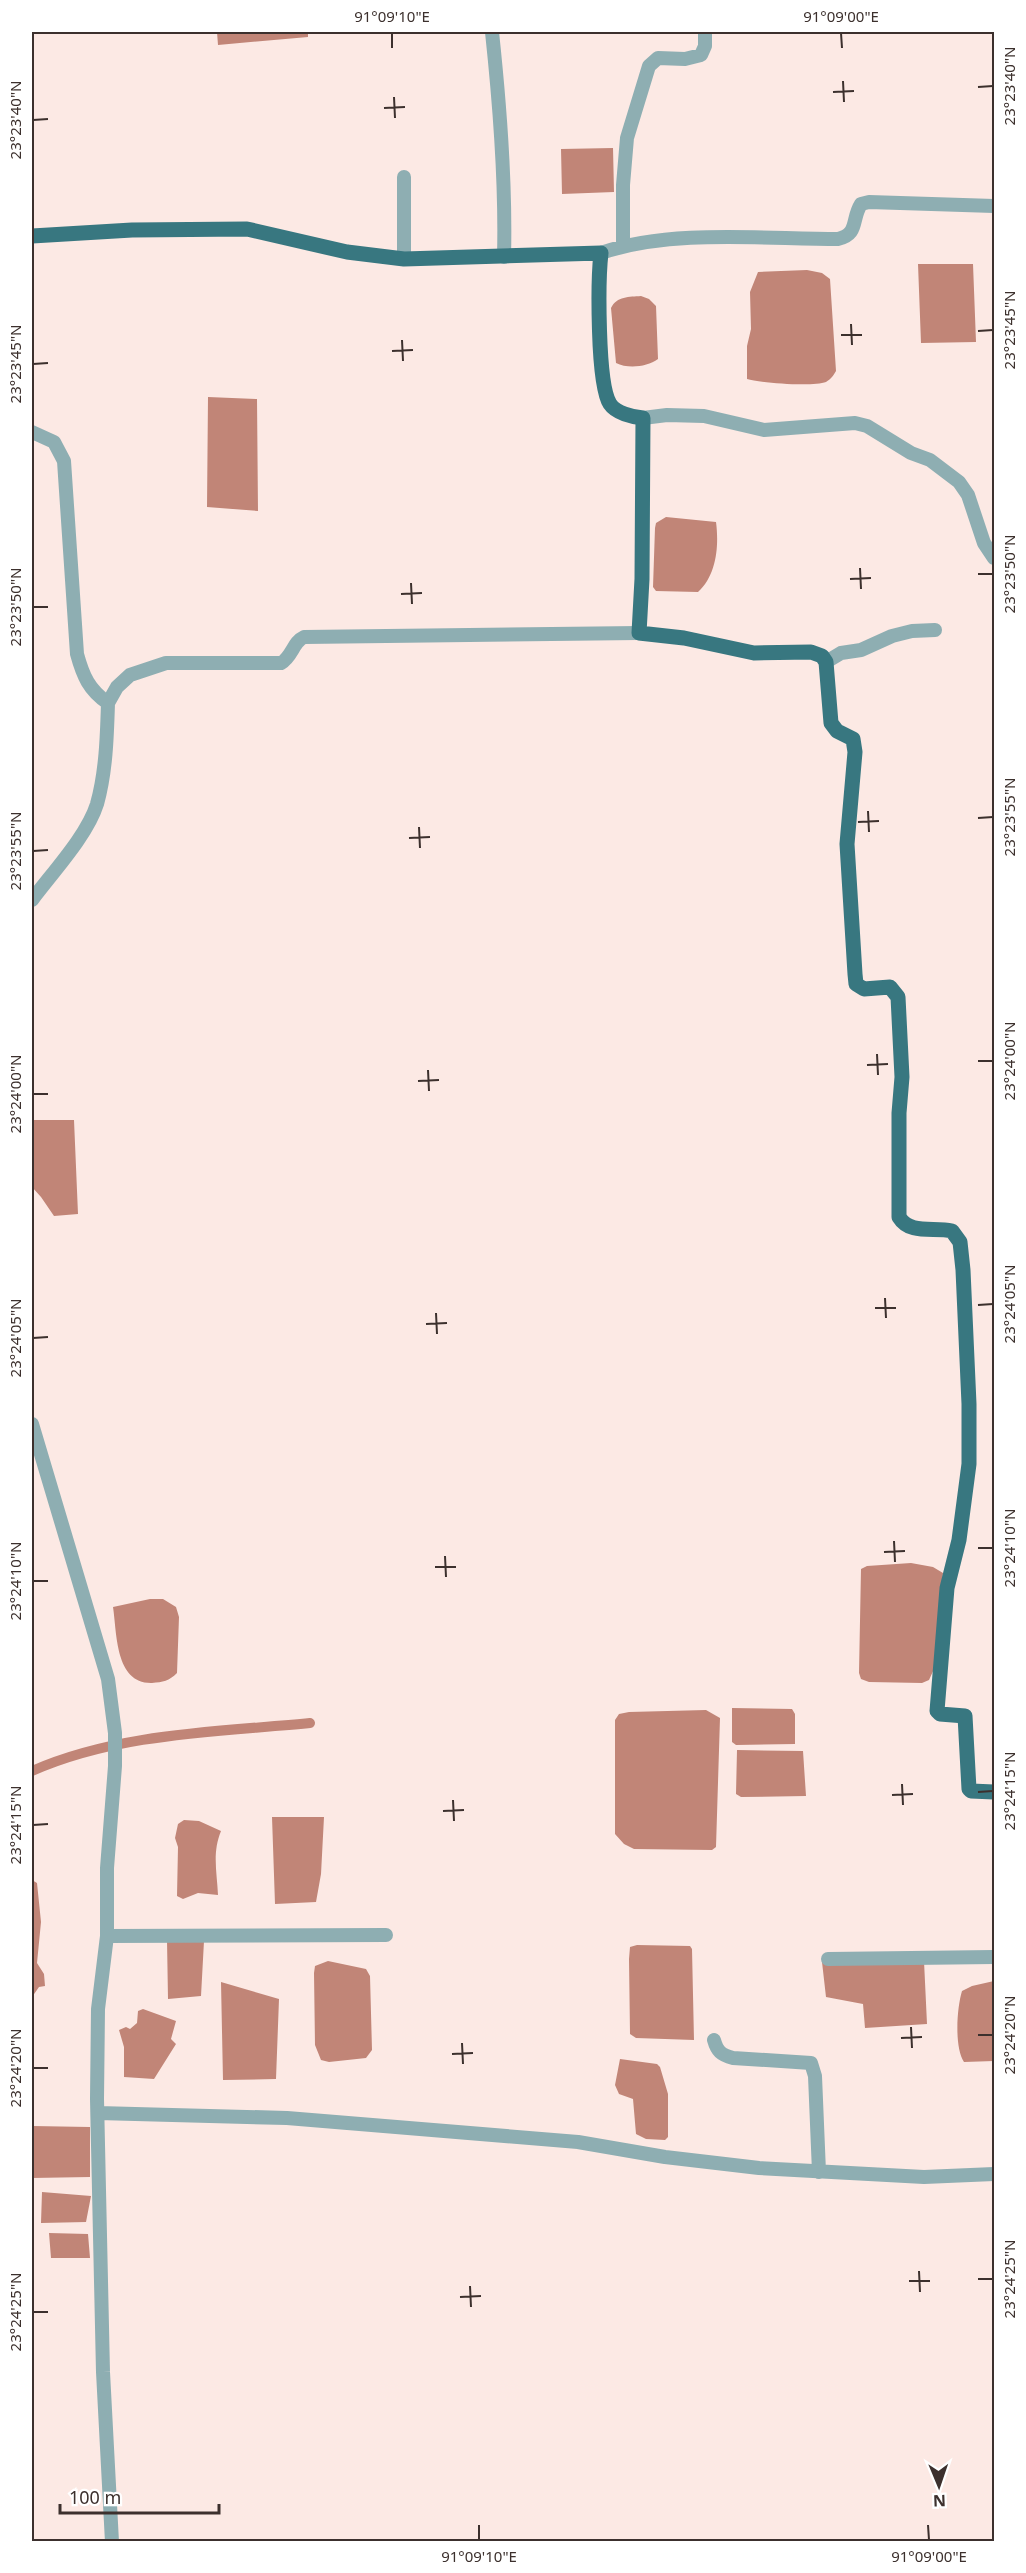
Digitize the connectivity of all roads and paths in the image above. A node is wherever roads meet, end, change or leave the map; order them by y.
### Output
1 (492, 32) edge
2 (705, 32) edge
3 (404, 177) dead end
4 (994, 206) edge
5 (32, 236) edge
6 (623, 246) junction
7 (601, 253) junction
8 (504, 257) junction
9 (404, 259) junction
10 (643, 418) junction
11 (32, 432) edge
12 (994, 558) edge
13 (935, 630) dead end
14 (639, 633) junction
15 (826, 662) junction
16 (108, 703) junction
17 (32, 900) edge
18 (32, 1424) edge
19 (994, 1792) edge
20 (386, 1935) dead end
21 (106, 1936) junction
22 (994, 1957) edge
23 (828, 1959) dead end
24 (714, 2040) dead end
25 (98, 2113) junction
26 (819, 2172) junction
27 (994, 2174) edge
28 (112, 2541) edge

1 - 8 street
2 - 6 street
3 - 9 street
4 - 6 street
5 - 9 main road
6 - 7 street
7 - 8 main road
7 - 10 main road
8 - 9 main road
10 - 12 street
10 - 14 main road
11 - 16 street
13 - 15 street
14 - 15 main road
14 - 16 street
15 - 19 main road
16 - 17 street
18 - 21 street
20 - 21 street
21 - 25 street
22 - 23 street
24 - 26 street
25 - 26 street
25 - 28 street
26 - 27 street

